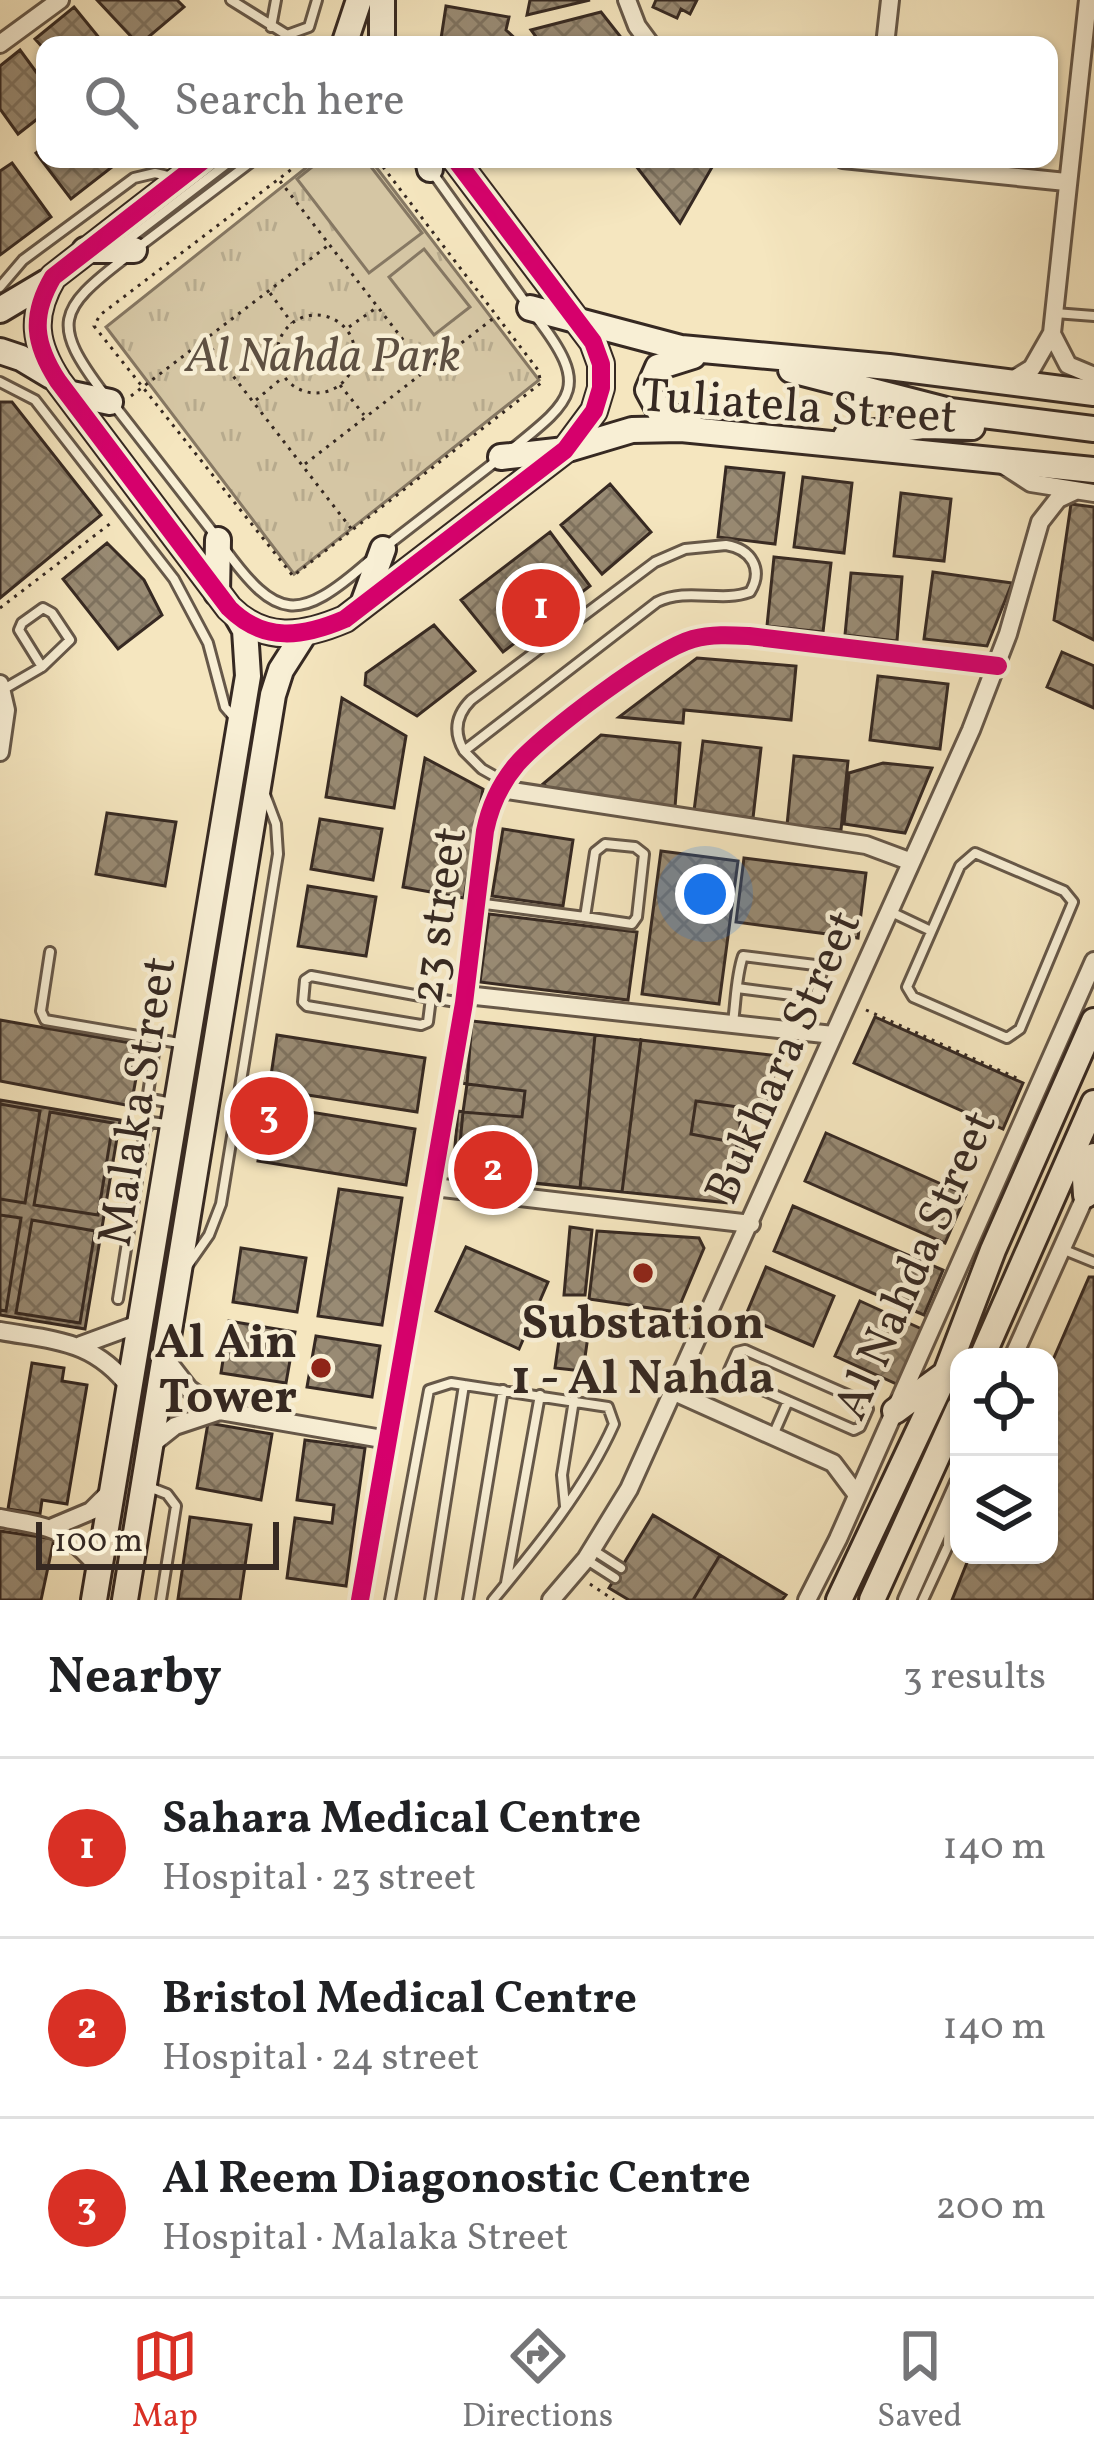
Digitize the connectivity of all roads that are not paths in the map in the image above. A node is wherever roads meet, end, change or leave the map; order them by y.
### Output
1 (59, 0) edge
2 (276, 0) edge
3 (317, 0) edge
4 (359, 0) edge
5 (382, 0) edge
6 (627, 0) edge
7 (890, 0) edge
8 (1088, 0) edge
9 (235, 2) edge
10 (271, 27) junction
11 (347, 36) edge
12 (382, 36) edge
13 (644, 36) edge
14 (886, 36) edge
15 (0, 44) edge
16 (1073, 125) junction
17 (1094, 127) edge
18 (193, 168) edge
19 (222, 168) edge
20 (242, 168) edge
21 (430, 168) edge
22 (462, 168) edge
23 (938, 168) edge
24 (179, 178) junction
25 (1066, 182) junction
26 (126, 249) junction
27 (86, 250) junction
28 (53, 277) junction
29 (0, 287) edge
30 (530, 308) junction
31 (0, 310) edge
32 (1053, 313) junction
33 (1094, 316) edge
34 (581, 322) junction
35 (1052, 333) junction
36 (713, 350) junction
37 (0, 351) edge
38 (747, 352) junction
39 (1094, 376) edge
40 (0, 382) edge
41 (1008, 384) junction
42 (63, 387) junction
43 (1094, 393) edge
44 (113, 405) junction
45 (1094, 429) edge
46 (712, 431) junction
47 (1094, 439) edge
48 (796, 442) junction
49 (565, 450) junction
50 (501, 458) junction
51 (997, 460) junction
52 (1094, 470) edge
53 (1023, 480) junction
54 (1084, 492) edge
55 (1040, 522) junction
56 (218, 540) junction
57 (383, 549) junction
58 (217, 593) junction
59 (362, 606) junction
60 (237, 616) junction
61 (304, 634) junction
62 (998, 666) junction
63 (42, 667) junction
64 (1, 687) edge
65 (240, 723) junction
66 (464, 751) junction
67 (0, 752) edge
68 (502, 785) junction
69 (909, 861) junction
70 (476, 902) junction
71 (887, 910) junction
72 (585, 917) junction
73 (930, 931) junction
74 (50, 952) dead end
75 (1094, 961) edge
76 (737, 988) junction
77 (431, 998) junction
78 (465, 999) junction
79 (1094, 1022) edge
80 (733, 1024) junction
81 (833, 1035) junction
82 (156, 1039) junction
83 (186, 1045) junction
84 (1094, 1103) edge
85 (176, 1115) junction
86 (1094, 1156) edge
87 (434, 1186) junction
88 (1090, 1186) edge
89 (752, 1223) junction
90 (981, 1246) junction
91 (1061, 1249) junction
92 (1094, 1262) edge
93 (118, 1299) dead end
94 (141, 1324) junction
95 (0, 1331) edge
96 (81, 1345) junction
97 (986, 1348) edge
98 (1016, 1348) edge
99 (165, 1358) junction
100 (946, 1373) junction
101 (464, 1385) junction
102 (131, 1389) junction
103 (503, 1390) junction
104 (672, 1391) junction
105 (539, 1395) junction
106 (574, 1400) junction
107 (788, 1401) junction
108 (220, 1411) junction
109 (895, 1411) junction
110 (950, 1428) edge
111 (773, 1435) junction
112 (388, 1440) junction
113 (151, 1446) junction
114 (872, 1459) junction
115 (833, 1463) junction
116 (143, 1486) junction
117 (113, 1490) junction
118 (857, 1495) junction
119 (950, 1502) edge
120 (948, 1506) junction
121 (566, 1507) junction
122 (0, 1518) edge
123 (53, 1527) junction
124 (585, 1561) junction
125 (99, 1568) junction
126 (621, 1568) dead end
127 (615, 1578) dead end
128 (506, 1585) junction
129 (94, 1600) edge
130 (124, 1600) edge
131 (161, 1600) edge
132 (360, 1600) edge
133 (390, 1600) edge
134 (430, 1600) edge
135 (468, 1600) edge
136 (493, 1600) edge
137 (551, 1600) edge
138 (807, 1600) edge
139 (839, 1600) edge
140 (872, 1600) edge
141 (907, 1600) edge
142 (923, 1600) edge

1 - 15 street
2 - 10 lane
3 - 10 lane
4 - 11 street
5 - 12 street
6 - 13 street
7 - 14 street
8 - 16 street
9 - 10 lane
16 - 17 lane
16 - 25 street
18 - 24 street
19 - 26 lane
20 - 26 lane
21 - 30 lane
22 - 34 street
23 - 25 street
24 - 27 street
24 - 29 lane
25 - 32 street
26 - 27 street
26 - 44 lane
27 - 28 street
28 - 31 street
28 - 42 street
30 - 34 street, Tuliatela Street
30 - 50 lane
32 - 33 lane
32 - 35 street
34 - 36 street, Tuliatela Street
34 - 49 street
35 - 39 street
35 - 41 street
36 - 38 street, Tuliatela Street
36 - 46 street
37 - 42 street
38 - 41 street, Tuliatela Street
38 - 45 street
40 - 65 lane
41 - 43 street, Tuliatela Street
42 - 44 street
42 - 58 street
44 - 56 lane
46 - 48 street, Tuliatela Street
46 - 49 street, Tuliatela Street
47 - 48 street
48 - 51 street, Tuliatela Street
49 - 50 street, Tuliatela Street
49 - 59 street
50 - 57 lane
51 - 52 street, Tuliatela Street
51 - 53 street
53 - 54 street
53 - 55 street
54 - 55 street
55 - 62 street, Bukhara Street
56 - 57 lane
56 - 58 street
57 - 59 street
58 - 60 street
59 - 61 street
60 - 61 street
60 - 65 street, Malaka Street
61 - 99 street, Malaka Street
62 - 68 street, 23 street
62 - 69 street, Bukhara Street
63 - 63 lane
63 - 64 lane
64 - 67 street
65 - 83 street, Malaka Street
66 - 66 lane
66 - 68 lane
68 - 69 street
68 - 70 street, 23 street
69 - 71 street, Bukhara Street
70 - 72 lane
70 - 78 street, 23 street
71 - 73 lane
71 - 81 street, Bukhara Street
72 - 72 lane
73 - 73 lane
74 - 82 lane
75 - 90 street, Al Nahda Street
76 - 76 lane
76 - 80 lane
77 - 77 lane
77 - 78 lane
78 - 80 street
78 - 87 street, 23 street
79 - 90 street, Al Nahda Street
80 - 81 street
81 - 89 street, Bukhara Street
82 - 83 lane
82 - 85 lane
83 - 85 street, Malaka Street
84 - 97 street, Al Nahda Street
85 - 93 lane
85 - 94 street, Malaka Street
86 - 88 street
87 - 89 street
87 - 112 street, 23 street
88 - 91 street
89 - 104 street, Bukhara Street
90 - 100 street, Al Nahda Street
90 - 109 street, Al Nahda Street
91 - 92 lane
91 - 98 street
94 - 96 street
94 - 102 street, Malaka Street
95 - 96 street
96 - 102 street
99 - 108 street
99 - 113 street, Malaka Street
100 - 109 street
100 - 139 street, Al Nahda Street
101 - 103 lane
101 - 133 lane
101 - 134 lane
102 - 117 street, Malaka Street
103 - 105 lane
103 - 135 lane
104 - 111 street
104 - 124 street, Bukhara Street
105 - 106 lane
105 - 128 lane
106 - 121 lane
106 - 121 lane
107 - 107 lane
107 - 111 lane
108 - 112 street
108 - 113 street
109 - 114 street, Al Nahda Street
110 - 140 street, Al Nahda Street
111 - 115 street
112 - 132 street, 23 street
113 - 116 street, Malaka Street
114 - 115 street
114 - 118 street, Al Nahda Street
115 - 118 street
116 - 130 street, Malaka Street
116 - 131 lane
117 - 123 street
117 - 125 street, Malaka Street
118 - 138 street, Al Nahda Street
119 - 120 street
120 - 141 street
120 - 142 lane
121 - 128 lane
122 - 123 street
123 - 125 street
124 - 126 lane
124 - 127 lane
124 - 137 street, Bukhara Street
125 - 129 street, Malaka Street
128 - 136 lane

